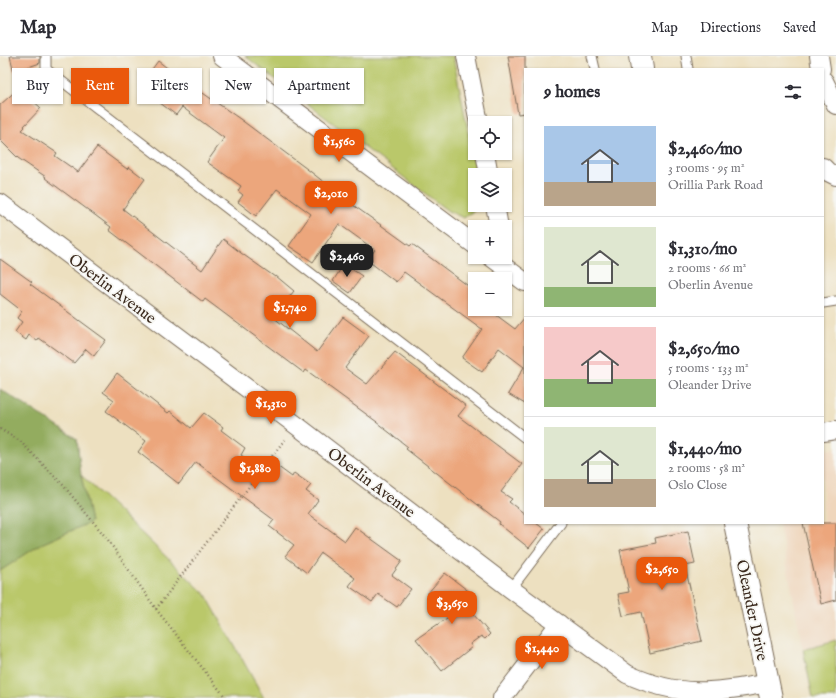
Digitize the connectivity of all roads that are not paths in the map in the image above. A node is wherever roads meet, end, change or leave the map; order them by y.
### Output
1 (46, 56) edge
2 (222, 56) edge
3 (466, 56) edge
4 (592, 56) edge
5 (640, 56) edge
6 (686, 56) edge
7 (819, 56) edge
8 (595, 68) edge
9 (642, 68) edge
10 (688, 68) edge
11 (821, 68) edge
12 (824, 83) edge
13 (836, 105) edge
14 (478, 116) edge
15 (824, 168) edge
16 (836, 176) edge
17 (0, 203) edge
18 (468, 240) edge
19 (508, 264) edge
20 (524, 281) edge
21 (836, 301) edge
22 (824, 303) edge
23 (836, 430) edge
24 (824, 432) edge
25 (524, 437) edge
26 (561, 524) edge
27 (734, 524) edge
28 (511, 589) junction
29 (559, 624) junction
30 (769, 691) edge
31 (502, 698) edge

1 - 25 lane
2 - 18 street
3 - 14 street
4 - 8 lane
5 - 9 street
6 - 10 lane
7 - 11 street
12 - 13 street
15 - 16 street
17 - 28 street, Oberlin Avenue
19 - 20 street
21 - 22 lane
23 - 24 street
26 - 28 lane
27 - 30 street, Oleander Drive
28 - 29 street, Oberlin Avenue
29 - 30 street, Oberlin Avenue
29 - 31 street

